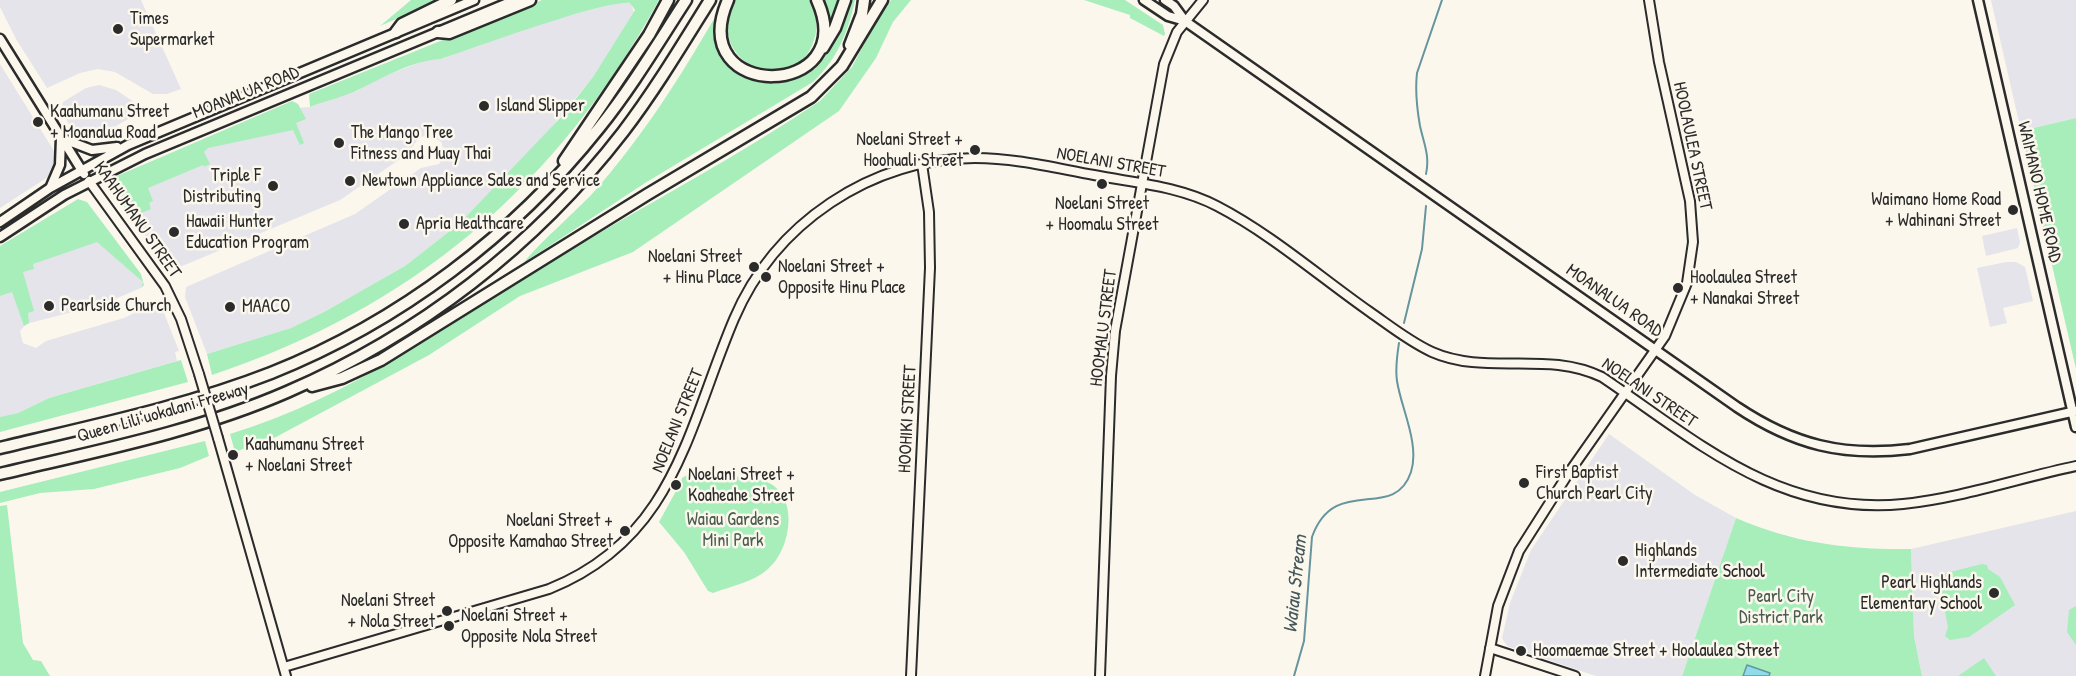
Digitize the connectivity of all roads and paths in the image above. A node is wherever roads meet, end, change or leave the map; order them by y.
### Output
1 (451, 0) edge
2 (474, 0) edge
3 (515, 0) edge
4 (530, 0) edge
5 (668, 0) edge
6 (686, 0) edge
7 (710, 0) edge
8 (728, 0) edge
9 (817, 0) edge
10 (845, 0) edge
11 (864, 0) edge
12 (882, 0) edge
13 (1144, 0) edge
14 (1165, 0) edge
15 (1203, 0) edge
16 (1649, 0) edge
17 (1978, 0) edge
18 (1185, 21) junction
19 (396, 32) junction
20 (438, 32) junction
21 (0, 39) edge
22 (849, 54) junction
23 (809, 63) junction
24 (61, 138) junction
25 (128, 145) junction
26 (922, 164) junction
27 (81, 170) junction
28 (89, 181) junction
29 (1142, 184) junction
30 (50, 188) junction
31 (544, 190) junction
32 (0, 222) edge
33 (0, 237) edge
34 (1656, 350) junction
35 (286, 393) junction
36 (1626, 393) junction
37 (2075, 410) edge
38 (2076, 427) edge
39 (0, 448) edge
40 (2076, 466) edge
41 (0, 474) edge
42 (1490, 648) junction
43 (284, 666) junction
44 (286, 676) edge
45 (911, 676) edge
46 (1100, 676) edge
47 (1485, 676) edge
48 (1575, 676) edge

1 - 19 highway
2 - 19 main road, MOANALUA ROAD
3 - 20 main road, MOANALUA ROAD
4 - 20 highway
5 - 31 highway
6 - 31 highway, Queen Liliʻuokalani Freeway
7 - 35 highway, Queen Liliʻuokalani Freeway
8 - 23 highway
9 - 23 highway
10 - 23 highway
11 - 22 highway
12 - 22 highway
13 - 18 main road, MOANALUA ROAD
14 - 18 main road, MOANALUA ROAD
15 - 18 street, HOOMALU STREET
16 - 34 street, HOOLAULEA STREET
17 - 37 main road, WAIMANO HOME ROAD
18 - 29 street, HOOMALU STREET
18 - 34 main road, MOANALUA ROAD
19 - 25 main road, MOANALUA ROAD
20 - 28 main road, MOANALUA ROAD
21 - 24 main road, KAAHUMANU STREET
22 - 35 highway
24 - 25 main road
24 - 27 main road, KAAHUMANU STREET
24 - 30 main road
25 - 27 main road, MOANALUA ROAD
26 - 29 street, NOELANI STREET
26 - 43 street, NOELANI STREET
26 - 45 street, HOOHIKI STREET
27 - 28 main road, KAAHUMANU STREET
27 - 30 main road, MOANALUA ROAD
28 - 33 main road, MOANALUA ROAD
28 - 43 street, KAAHUMANU STREET, bridge
29 - 36 street, NOELANI STREET
29 - 46 street, HOOMALU STREET
30 - 32 main road, MOANALUA ROAD
31 - 39 highway, Queen Liliʻuokalani Freeway
34 - 36 street, HOOLAULEA STREET
34 - 37 main road, MOANALUA ROAD
35 - 41 highway, Queen Liliʻuokalani Freeway
36 - 40 street, NOELANI STREET
36 - 42 street, HOOLAULEA STREET
37 - 38 main road, WAIMANO HOME ROAD
42 - 47 street, HOOLAULEA STREET
42 - 48 street
43 - 44 street, KAAHUMANU STREET

